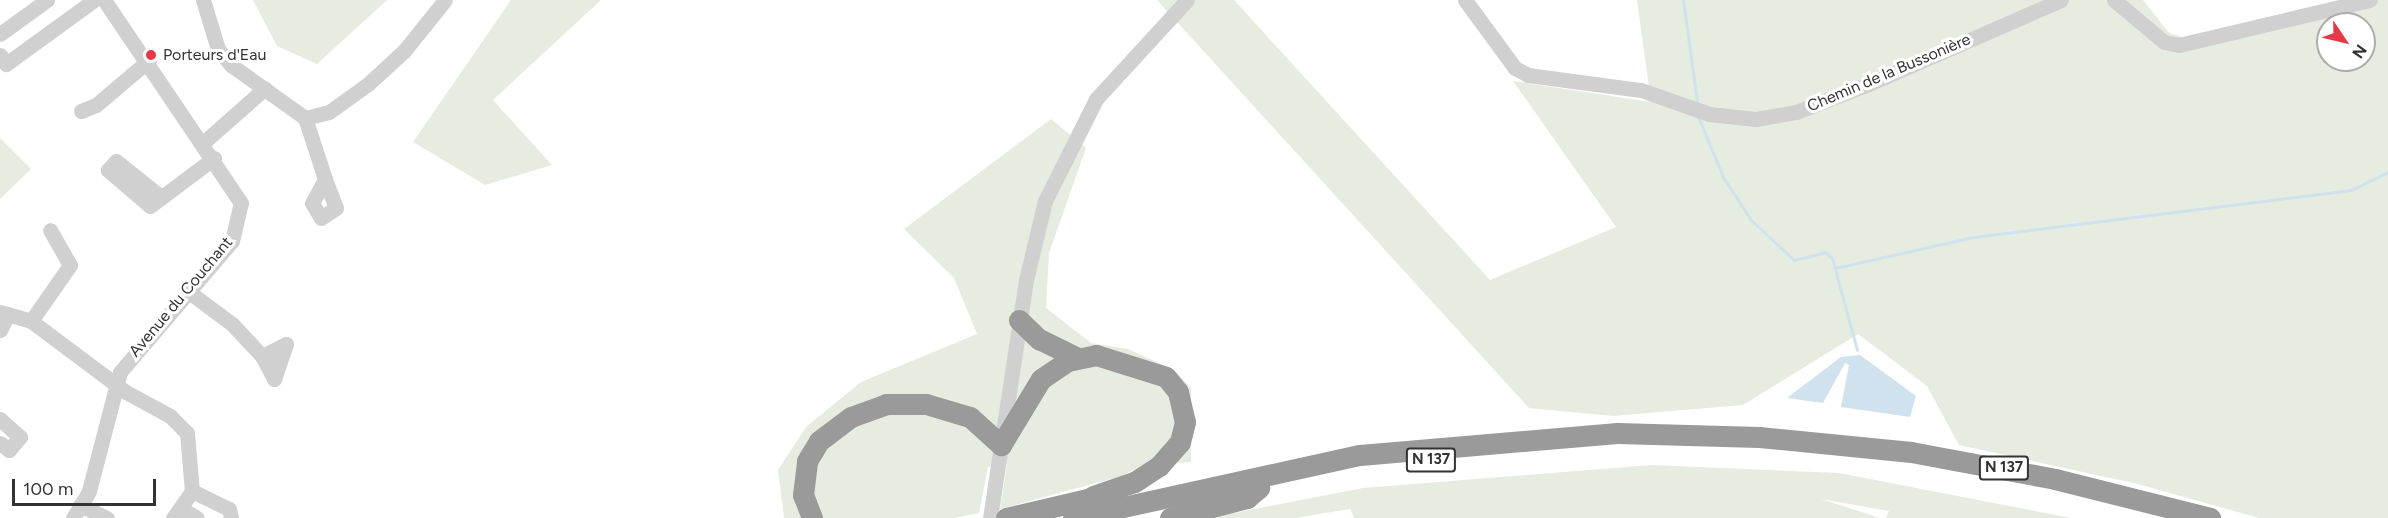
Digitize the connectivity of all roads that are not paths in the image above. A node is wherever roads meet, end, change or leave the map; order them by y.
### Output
1 (47, 0) edge
2 (94, 0) edge
3 (203, 0) edge
4 (445, 0) edge
5 (1187, 0) edge
6 (1465, 0) edge
7 (2061, 0) edge
8 (2114, 0) edge
9 (2370, 0) edge
10 (110, 2) edge
11 (0, 34) edge
12 (0, 55) edge
13 (148, 60) junction
14 (265, 88) junction
15 (81, 111) dead end
16 (305, 118) junction
17 (204, 142) junction
18 (214, 158) junction
19 (325, 179) dead end
20 (160, 196) dead end
21 (50, 230) dead end
22 (189, 292) junction
23 (4, 313) edge
24 (1019, 320) junction
25 (31, 321) junction
26 (0, 330) edge
27 (262, 356) dead end
28 (1078, 358) junction
29 (114, 384) junction
30 (0, 420) edge
31 (0, 430) edge
32 (0, 443) edge
33 (1001, 445) junction
34 (1360, 455) junction
35 (1259, 488) junction
36 (192, 491) junction
37 (1093, 496) junction
38 (76, 512) edge
39 (178, 513) edge
40 (1011, 517) edge
41 (107, 518) edge
42 (197, 518) edge
43 (231, 518) edge
44 (812, 518) edge
45 (990, 518) edge
46 (1073, 518) edge
47 (1130, 518) edge
48 (1170, 518) edge
49 (2158, 518) edge
50 (2210, 518) edge

1 - 11 street
2 - 12 street
3 - 14 street
4 - 16 street
5 - 24 street
6 - 7 street, Chemin de la Bussonière
8 - 9 street
10 - 13 street, Avenue du Couchant
13 - 15 street
13 - 17 street, Avenue du Couchant
14 - 16 street
14 - 17 street
16 - 19 street
17 - 18 street, Avenue du Couchant
18 - 20 street
18 - 22 street, Avenue du Couchant
21 - 25 street
22 - 27 street
22 - 29 street, Avenue du Couchant
23 - 25 street
23 - 26 street
24 - 28 highway
24 - 33 street
25 - 29 street
28 - 33 highway
28 - 37 highway
29 - 36 street
29 - 38 street, Avenue du Couchant
30 - 31 street
30 - 32 street
33 - 44 highway
33 - 45 street
34 - 37 highway
34 - 46 highway, N 137
34 - 50 highway, N 137
35 - 47 highway, N 137
35 - 48 highway
35 - 49 highway, N 137
36 - 39 street
36 - 43 street
37 - 40 highway
38 - 41 street
39 - 42 street

